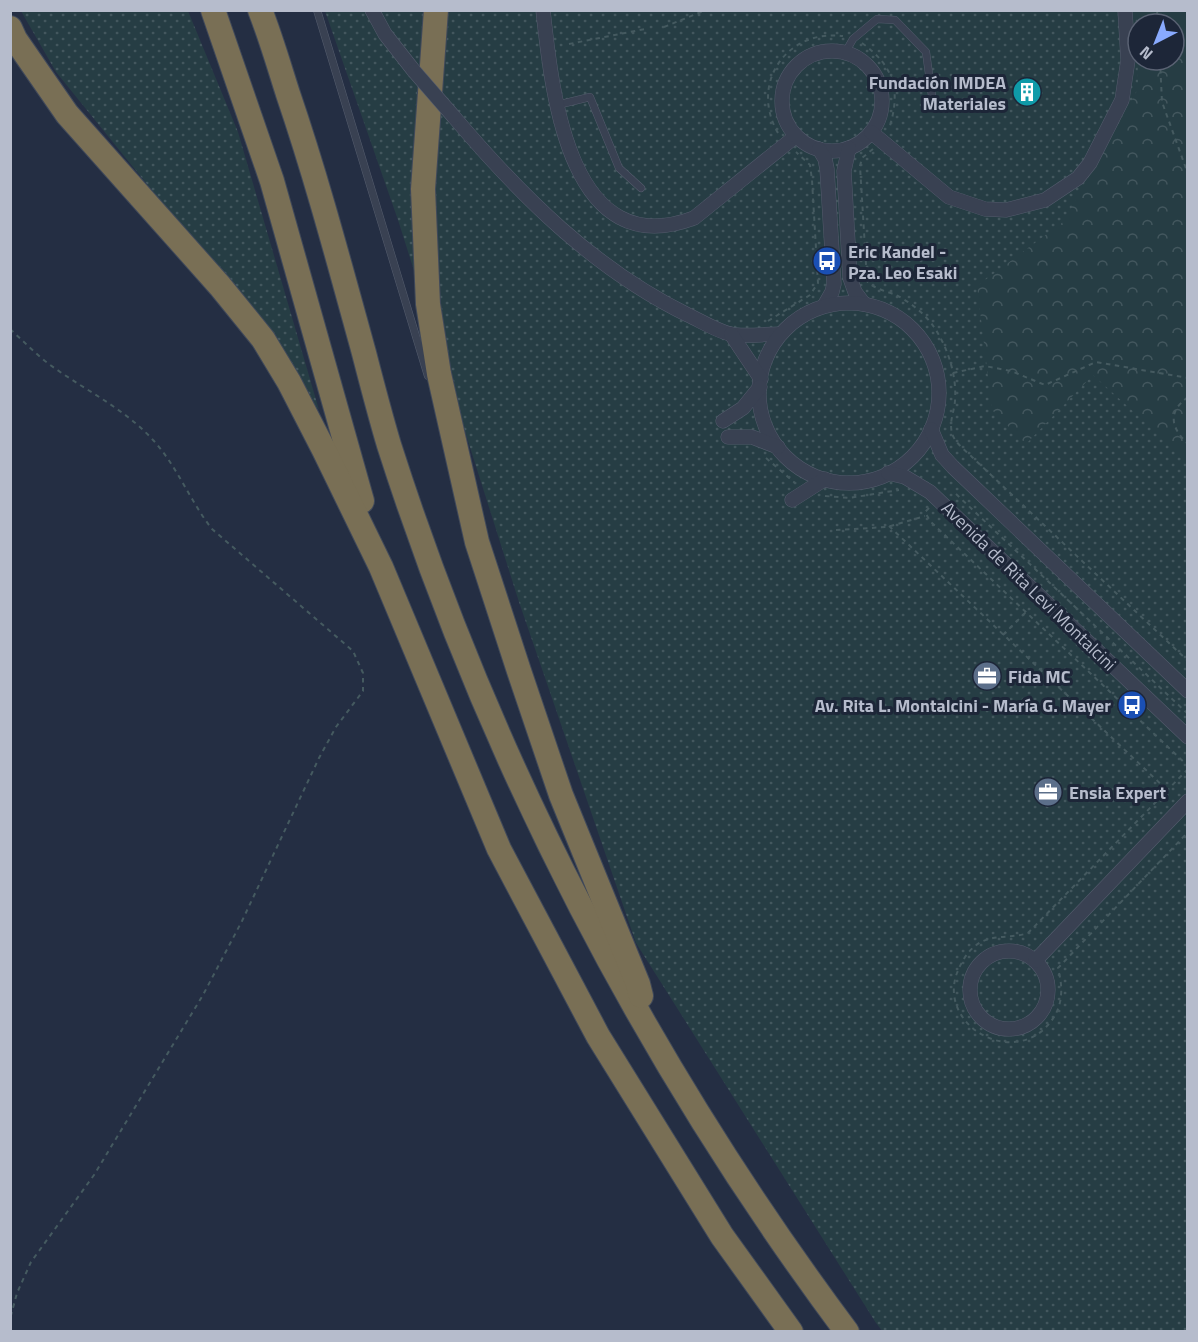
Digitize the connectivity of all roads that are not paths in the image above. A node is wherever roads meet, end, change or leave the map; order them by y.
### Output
1 (213, 10) edge
2 (260, 10) edge
3 (317, 10) edge
4 (372, 10) edge
5 (436, 10) edge
6 (543, 10) edge
7 (1125, 10) edge
8 (12, 33) edge
9 (845, 53) junction
10 (932, 96) dead end
11 (557, 105) junction
12 (871, 132) junction
13 (796, 136) junction
14 (849, 148) junction
15 (819, 149) junction
16 (641, 188) dead end
17 (864, 304) junction
18 (824, 306) junction
19 (731, 334) junction
20 (780, 334) junction
21 (760, 383) junction
22 (431, 386) dead end
23 (441, 419) dead end
24 (723, 421) dead end
25 (931, 429) junction
26 (728, 437) dead end
27 (778, 447) junction
28 (888, 473) junction
29 (825, 479) junction
30 (792, 501) dead end
31 (477, 542) junction
32 (381, 567) junction
33 (1188, 691) edge
34 (1188, 736) edge
35 (1188, 801) edge
36 (1035, 961) junction
37 (647, 1028) junction
38 (791, 1332) edge
39 (847, 1332) edge

1 - 32 highway
2 - 37 highway
3 - 22 lane
4 - 19 street, bridge
5 - 31 highway
6 - 11 street
7 - 12 street
8 - 32 highway
9 - 10 lane
9 - 12 street
9 - 13 street
11 - 13 street
11 - 16 lane
12 - 14 street
13 - 15 street
14 - 15 street
14 - 17 street
15 - 18 street
17 - 18 street
17 - 25 street
18 - 20 street
19 - 20 street
19 - 21 street
20 - 21 street
21 - 24 street
21 - 27 street
23 - 31 lane
25 - 28 street
25 - 33 street, Avenida de Rita Levi Montalcini
26 - 27 street
27 - 29 street
28 - 29 street
28 - 34 street, Avenida de Rita Levi Montalcini
29 - 30 street
31 - 37 highway
32 - 38 highway
35 - 36 street
36 - 36 street
37 - 39 highway

